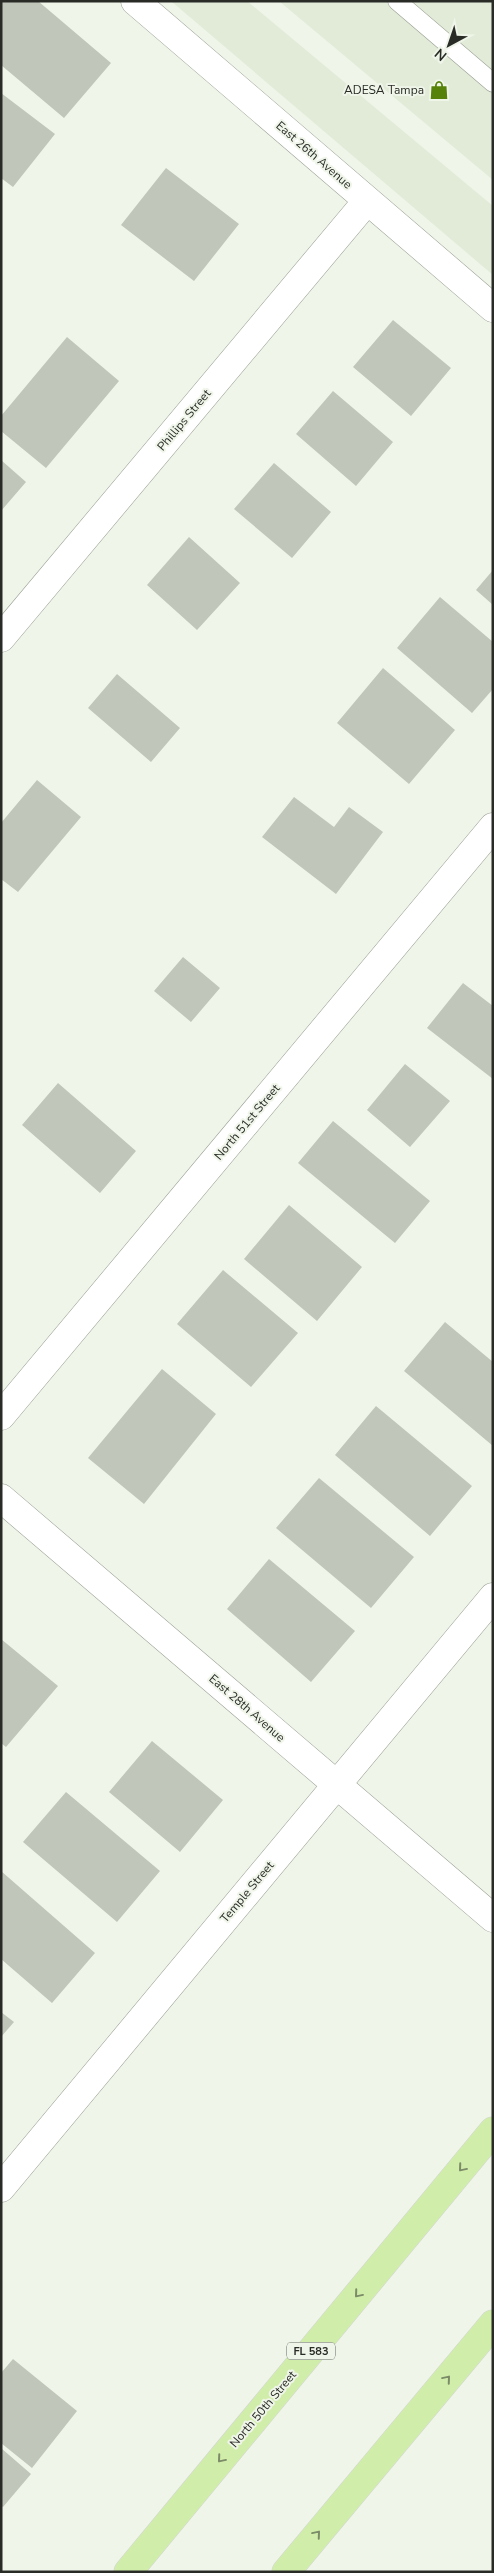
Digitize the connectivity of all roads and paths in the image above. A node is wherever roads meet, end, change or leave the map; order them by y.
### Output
1 (135, 1) edge
2 (397, 1) edge
3 (493, 83) edge
4 (367, 201) junction
5 (493, 308) edge
6 (1, 638) edge
7 (493, 827) edge
8 (1, 1416) edge
9 (1, 1498) edge
10 (493, 1597) edge
11 (336, 1785) junction
12 (493, 1918) edge
13 (493, 2131) edge
14 (1, 2188) edge
15 (493, 2324) edge
16 (128, 2572) edge
17 (286, 2572) edge

1 - 4 street, East 26th Avenue
2 - 3 lane
4 - 5 street, East 26th Avenue
4 - 6 street, Phillips Street
7 - 8 street, North 51st Street
9 - 11 street, East 28th Avenue
10 - 11 street, Temple Street
11 - 12 street, East 28th Avenue
11 - 14 street, Temple Street
13 -> 16 main road, North 50th Street / FL 583
17 -> 15 main road

